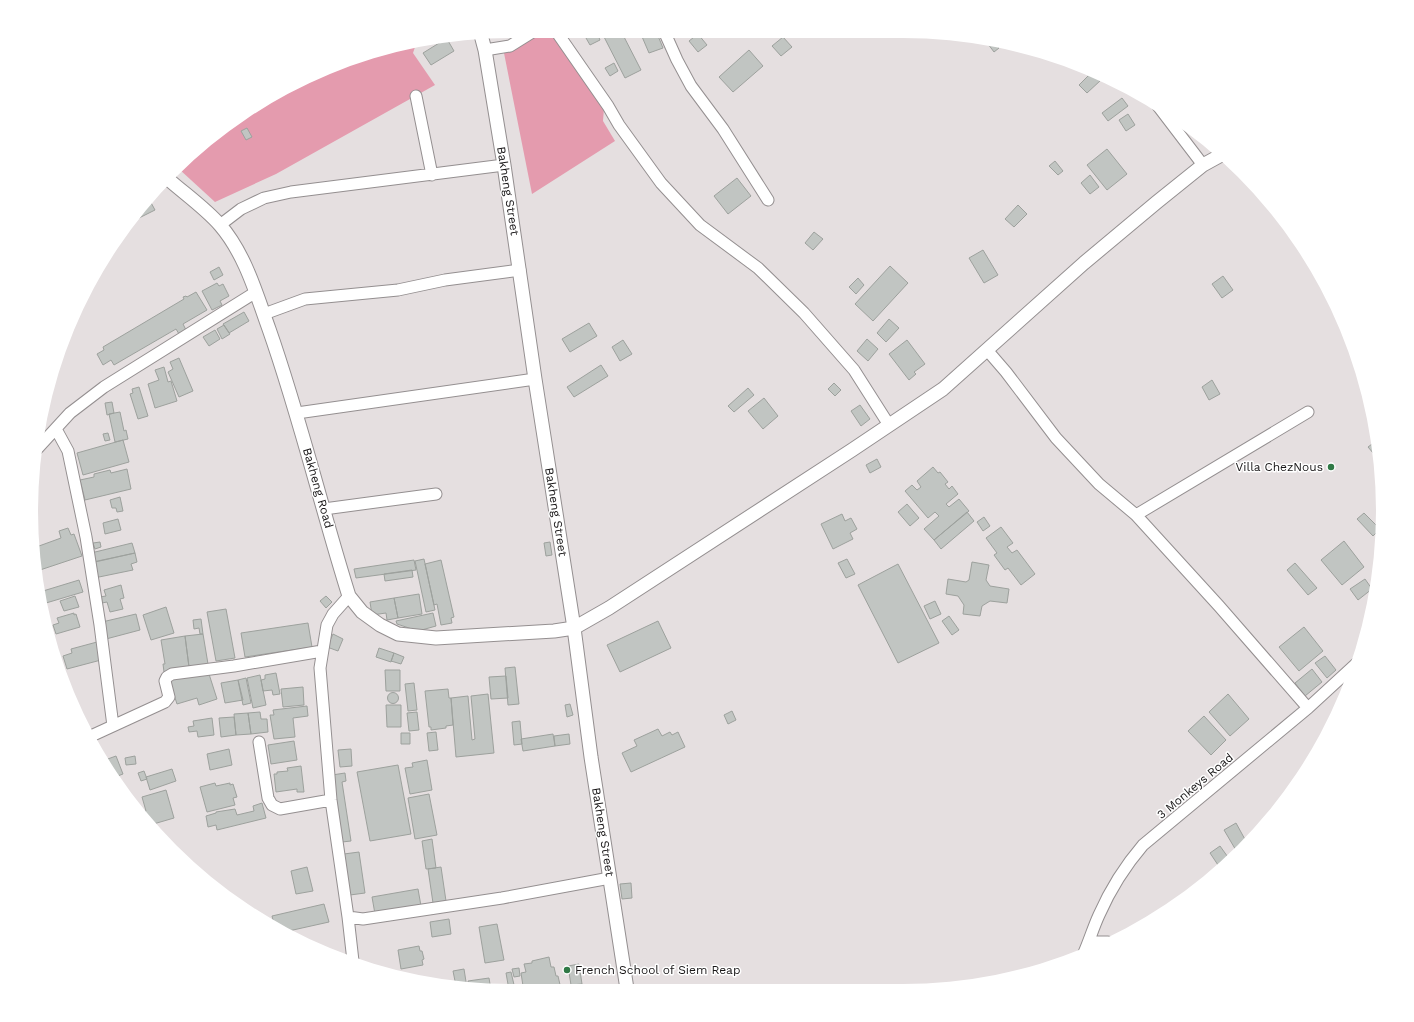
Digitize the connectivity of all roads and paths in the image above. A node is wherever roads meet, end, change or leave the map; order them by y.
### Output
1 (523, 38) edge
2 (561, 38) edge
3 (667, 38) edge
4 (482, 39) edge
5 (485, 50) junction
6 (416, 96) dead end
7 (1169, 120) edge
8 (1217, 157) edge
9 (504, 165) junction
10 (1203, 165) junction
11 (432, 175) junction
12 (172, 182) edge
13 (768, 200) dead end
14 (220, 225) junction
15 (520, 270) junction
16 (256, 292) junction
17 (264, 314) junction
18 (987, 350) junction
19 (535, 379) junction
20 (1308, 412) dead end
21 (297, 413) junction
22 (889, 425) junction
23 (56, 429) junction
24 (43, 443) edge
25 (436, 494) dead end
26 (324, 509) junction
27 (1136, 514) junction
28 (349, 596) junction
29 (574, 628) junction
30 (322, 651) junction
31 (1348, 671) edge
32 (1308, 708) junction
33 (113, 726) junction
34 (94, 735) edge
35 (259, 742) dead end
36 (331, 800) junction
37 (610, 878) junction
38 (348, 917) junction
39 (1089, 942) junction
40 (1097, 942) edge
41 (1087, 947) edge
42 (352, 957) edge
43 (626, 984) edge

1 - 5 street
2 - 22 street
3 - 13 street
4 - 5 street, Bakheng Street
5 - 9 street, Bakheng Street
6 - 11 street
7 - 10 street
8 - 10 street
9 - 11 street
9 - 15 street, Bakheng Street
10 - 18 street
11 - 14 street
12 - 14 street, Bakheng Road
14 - 16 street, Bakheng Road
15 - 17 street
15 - 19 street, Bakheng Street
16 - 17 street, Bakheng Road
16 - 23 street
17 - 21 street, Bakheng Road
18 - 22 street
18 - 27 street
19 - 21 street
19 - 29 street, Bakheng Street
20 - 27 street
21 - 26 street, Bakheng Road
22 - 29 street
23 - 24 street
23 - 33 street
25 - 26 street
26 - 28 street, Bakheng Road
27 - 32 street
28 - 29 street, Bakheng Road
28 - 30 street
29 - 37 street, Bakheng Street
30 - 33 street
30 - 36 street
31 - 32 street, 3 Monkeys Road
32 - 39 street, 3 Monkeys Road
33 - 34 street
35 - 36 street
36 - 38 street
37 - 38 street
37 - 43 street, Bakheng Street
38 - 42 street
39 - 40 street
39 - 41 street, 3 Monkeys Road

